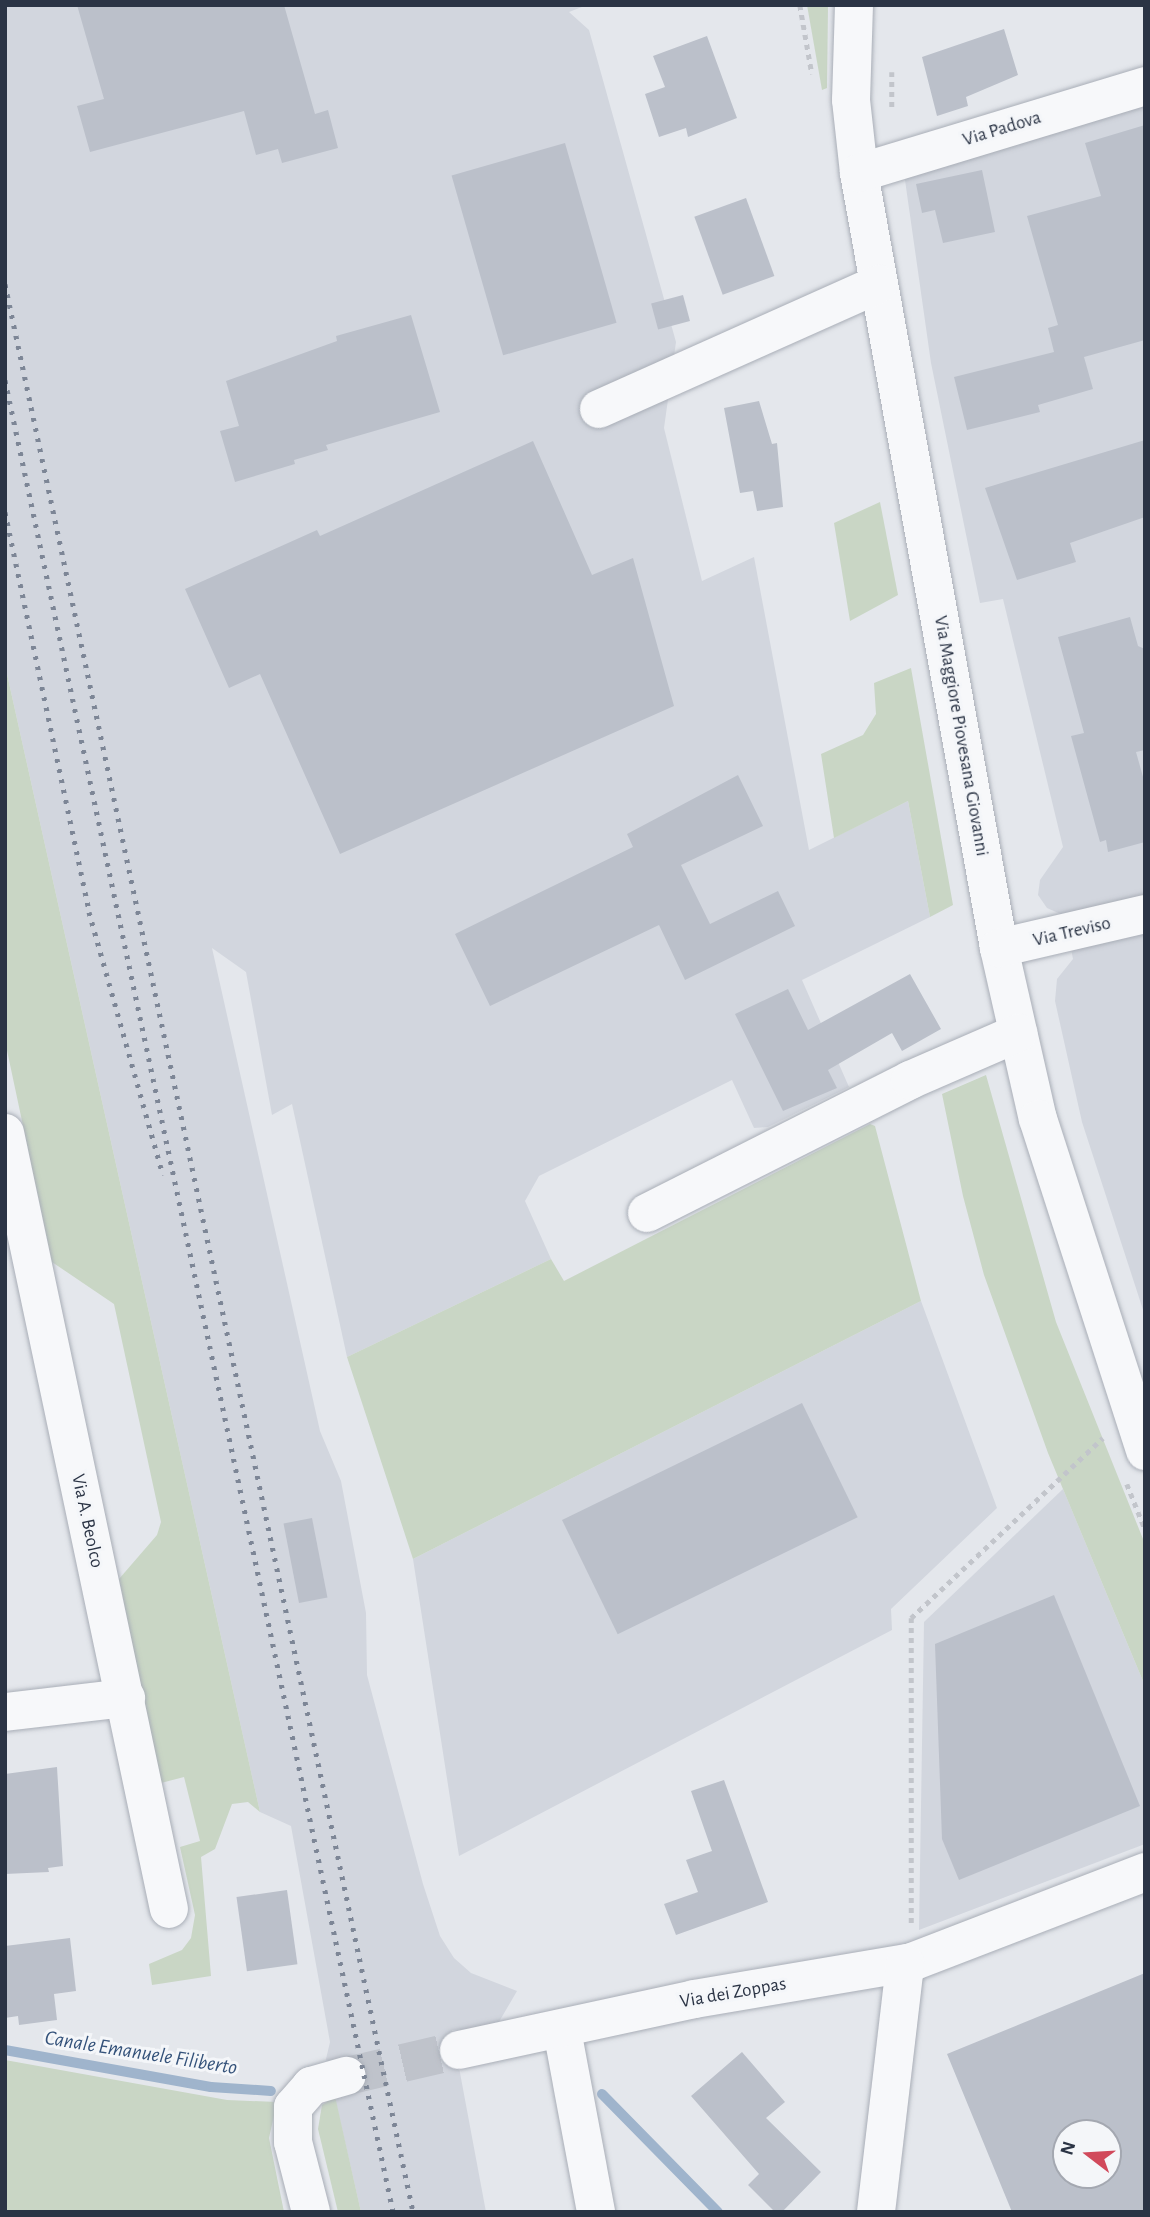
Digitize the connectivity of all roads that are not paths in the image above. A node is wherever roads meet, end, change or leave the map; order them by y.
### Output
1 (854, 5) edge
2 (1145, 86) edge
3 (859, 173) junction
4 (878, 284) junction
5 (599, 410) dead end
6 (1145, 914) edge
7 (999, 948) junction
8 (1018, 1033) junction
9 (5, 1133) edge
10 (647, 1213) dead end
11 (1145, 1451) edge
12 (126, 1698) junction
13 (5, 1712) edge
14 (1145, 1872) edge
15 (169, 1909) dead end
16 (908, 1963) junction
17 (562, 2030) junction
18 (459, 2050) tunnel mouth
19 (347, 2076) tunnel mouth
20 (311, 2212) edge
21 (596, 2212) edge
22 (876, 2212) edge

1 - 3 street, Via Maggiore Piovesana Giovanni
2 - 3 street, Via Padova
3 - 4 street, Via Maggiore Piovesana Giovanni
4 - 5 street
4 - 7 street, Via Maggiore Piovesana Giovanni
6 - 7 street, Via Treviso
7 - 8 street, Via Maggiore Piovesana Giovanni
8 - 10 street
8 - 11 street, Via Maggiore Piovesana Giovanni
9 - 12 street, Via A. Beolco
12 - 13 street
12 - 15 street, Via A. Beolco
14 - 16 street, Via dei Zoppas
16 - 17 street, Via dei Zoppas
16 - 22 street
17 - 18 street, Via dei Zoppas
17 - 21 street
19 - 20 street

